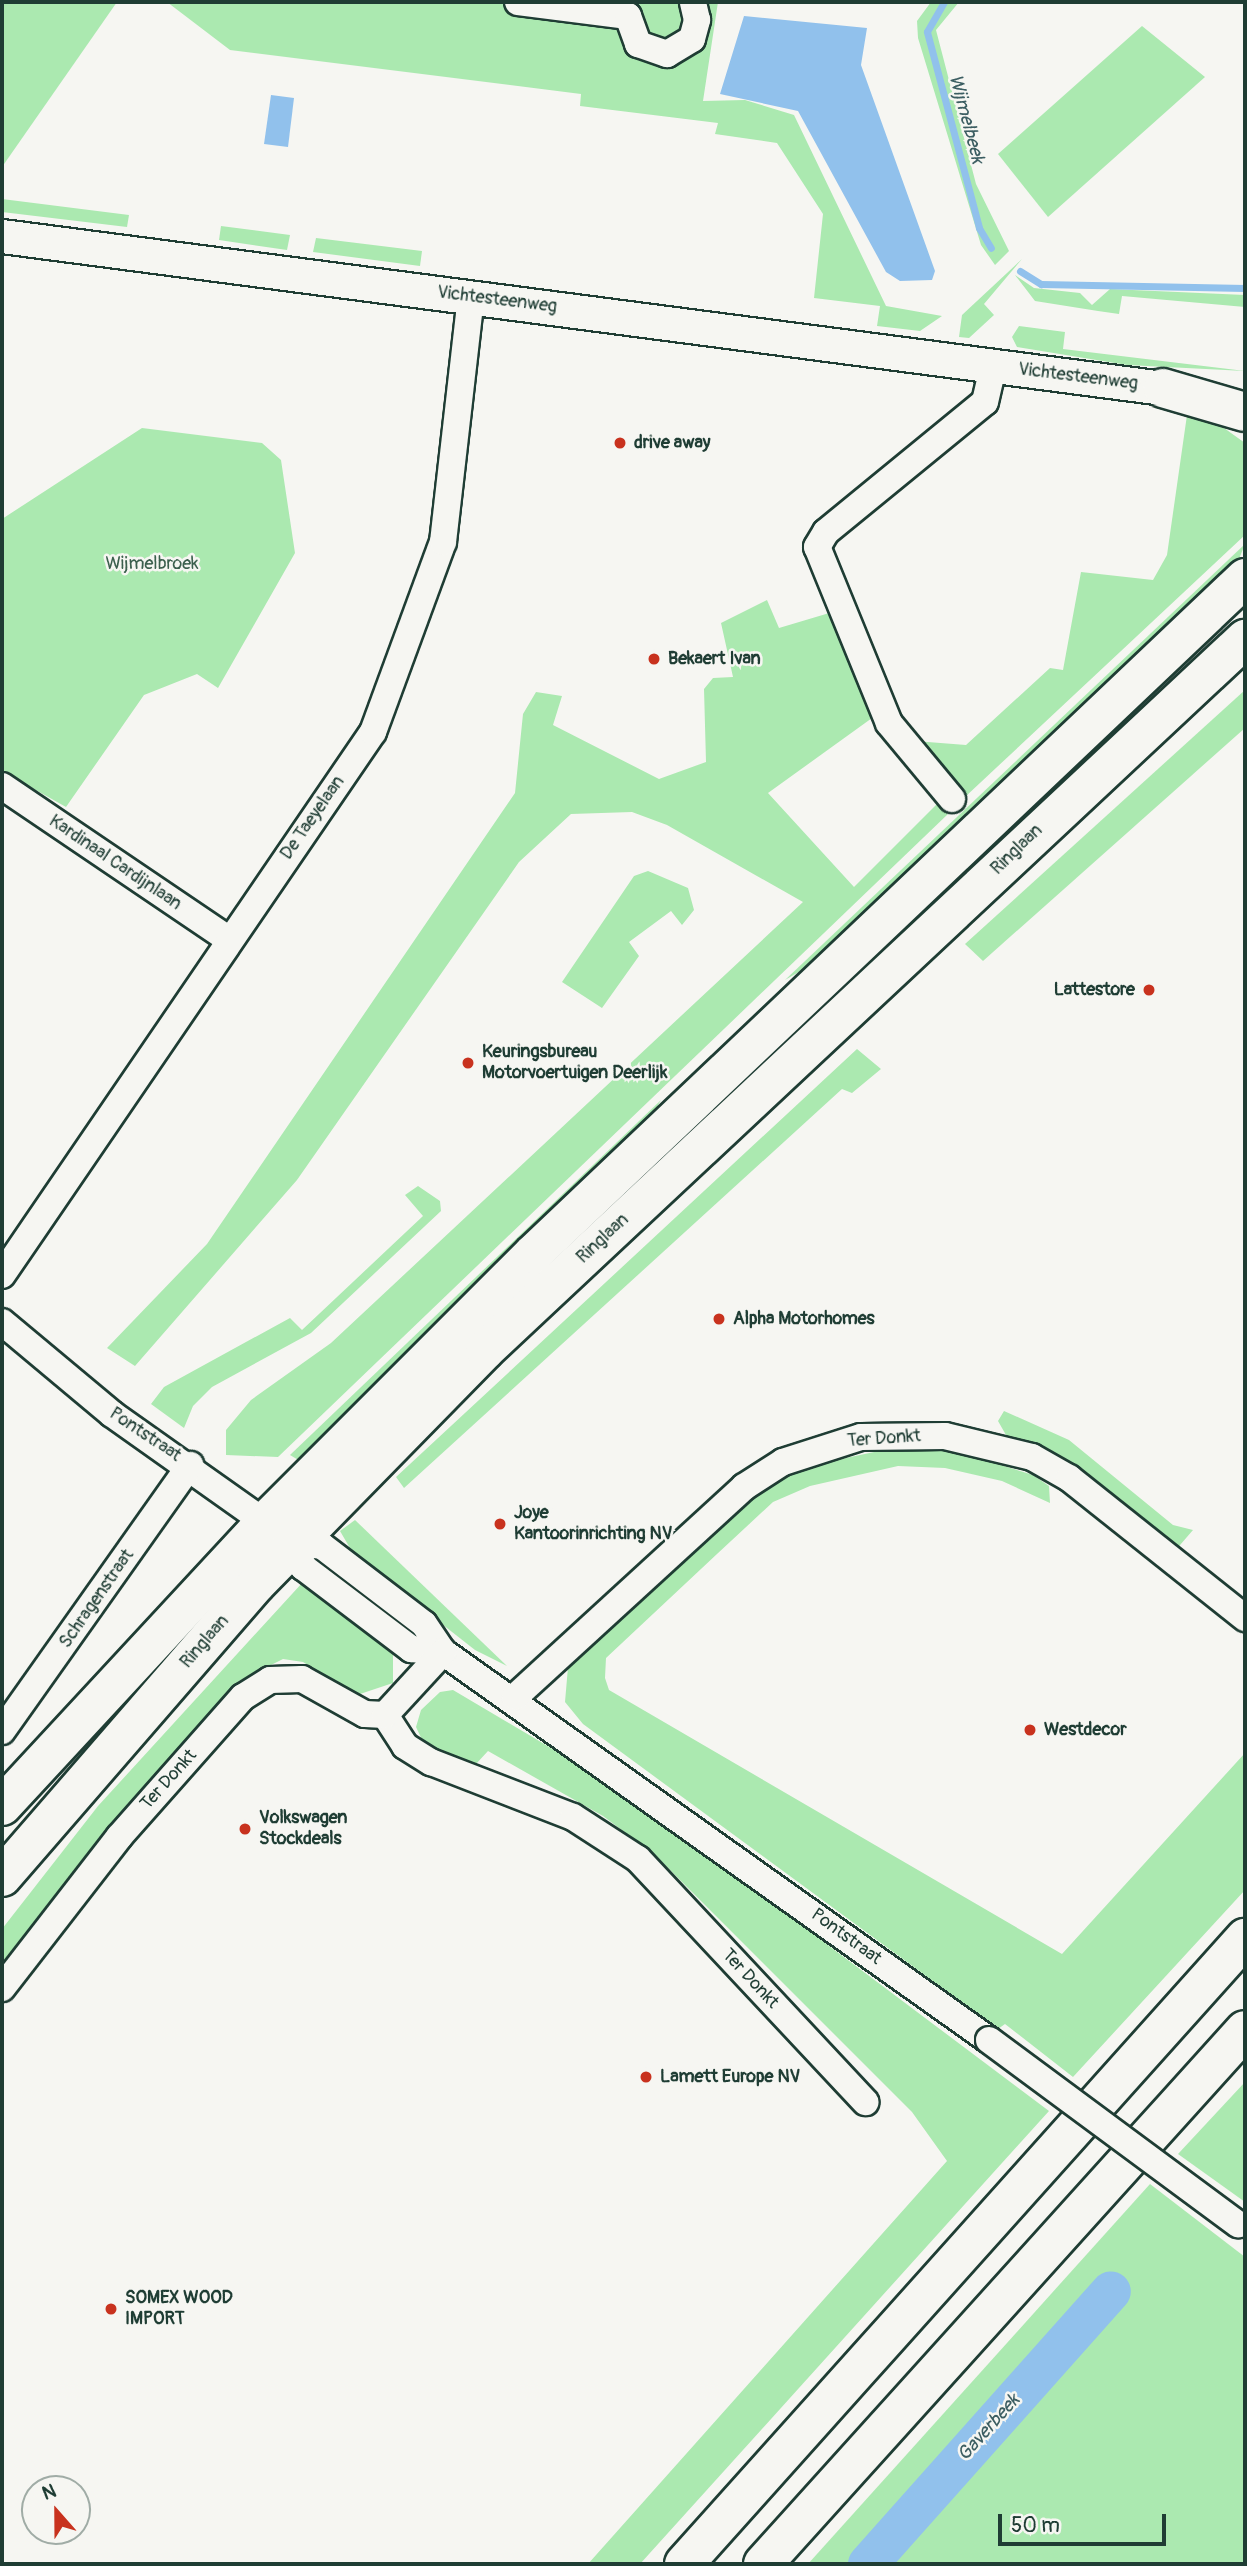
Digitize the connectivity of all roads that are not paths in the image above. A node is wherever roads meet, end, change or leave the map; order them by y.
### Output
1 (518, 2) edge
2 (693, 2) edge
3 (630, 9) edge
4 (2, 236) edge
5 (471, 297) junction
6 (993, 367) junction
7 (1163, 388) junction
8 (1245, 393) edge
9 (1245, 401) edge
10 (1245, 412) edge
11 (1245, 578) edge
12 (1245, 639) edge
13 (2, 786) edge
14 (952, 799) dead end
15 (228, 939) junction
16 (2, 1275) edge
17 (2, 1322) edge
18 (190, 1465) junction
19 (280, 1532) junction
20 (1245, 1618) edge
21 (443, 1652) junction
22 (515, 1697) junction
23 (385, 1715) junction
24 (2, 1731) edge
25 (2, 1806) edge
26 (2, 1877) edge
27 (1245, 1938) edge
28 (2, 1988) edge
29 (1245, 2030) edge
30 (865, 2102) dead end
31 (1242, 2226) edge
32 (684, 2564) edge
33 (763, 2564) edge

1 - 3 street
2 - 3 street
4 - 5 street, Vichtesteenweg
5 - 6 street, Vichtesteenweg
5 - 15 street, De Taeyelaan
6 - 7 street, Vichtesteenweg
6 - 14 street, Vichtesteenweg
7 - 8 main road
7 - 9 main road
7 - 10 main road
11 - 19 main road, Ringlaan
12 - 19 main road, Ringlaan
13 - 15 street, Kardinaal Cardijnlaan
15 - 16 street, De Taeyelaan
17 - 18 street, Pontstraat
18 - 19 street, Pontstraat
18 - 24 street, Schragenstraat
19 - 21 street, Pontstraat
19 - 25 main road, Ringlaan
19 - 26 main road, Ringlaan
20 - 22 street, Ter Donkt
21 - 22 street, Pontstraat
21 - 23 street
22 - 31 street, Pontstraat, bridge
23 - 28 street, Ter Donkt
23 - 30 street, Ter Donkt
27 - 32 main road
29 - 33 main road

